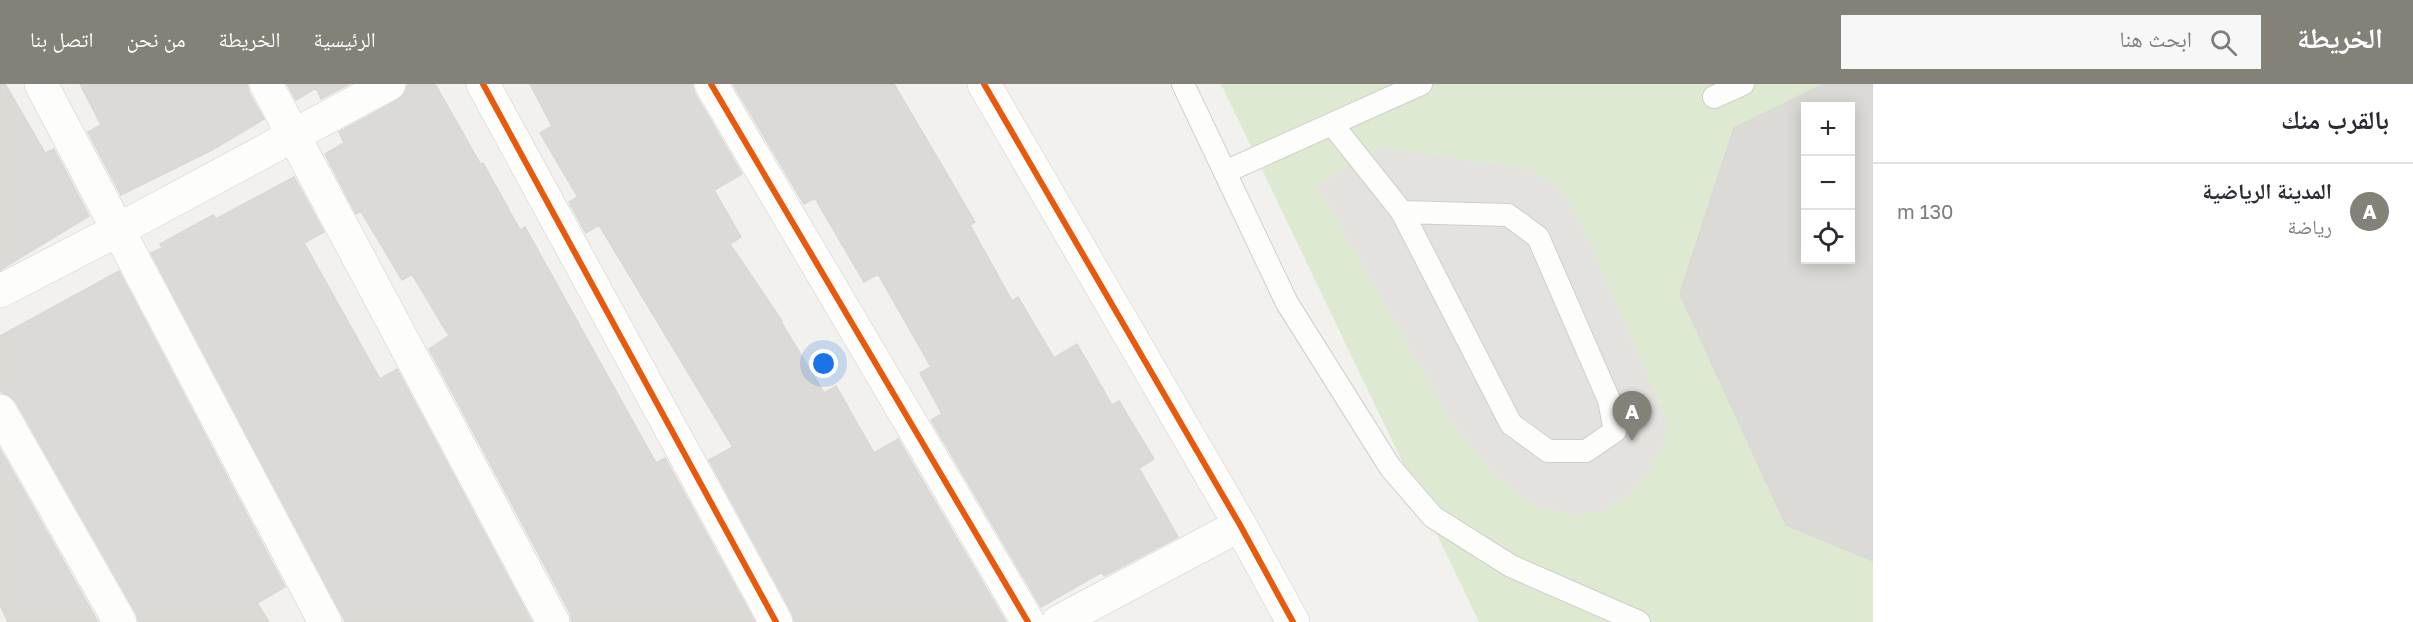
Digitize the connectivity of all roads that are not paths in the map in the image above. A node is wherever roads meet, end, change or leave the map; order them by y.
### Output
1 (42, 84) edge
2 (266, 84) edge
3 (389, 84) edge
4 (483, 84) edge
5 (711, 84) edge
6 (984, 84) edge
7 (1183, 84) edge
8 (1421, 84) edge
9 (1743, 84) edge
10 (1714, 97) dead end
11 (1332, 124) junction
12 (294, 136) junction
13 (1225, 172) junction
14 (1402, 212) junction
15 (118, 230) junction
16 (0, 291) edge
17 (0, 411) edge
18 (1240, 525) junction
19 (120, 622) edge
20 (325, 622) edge
21 (553, 622) edge
22 (776, 622) edge
23 (1028, 622) edge
24 (1058, 622) edge
25 (1293, 622) edge
26 (1639, 622) edge

1 - 15 street
2 - 12 street
3 - 12 street
4 - 22 street
5 - 23 street
6 - 18 street
7 - 13 lane
8 - 11 lane
9 - 10 lane
11 - 13 lane
11 - 14 lane
12 - 15 street
12 - 21 street
13 - 26 lane
14 - 14 lane
15 - 16 street
15 - 20 street
17 - 19 street
18 - 24 street
18 - 25 street

